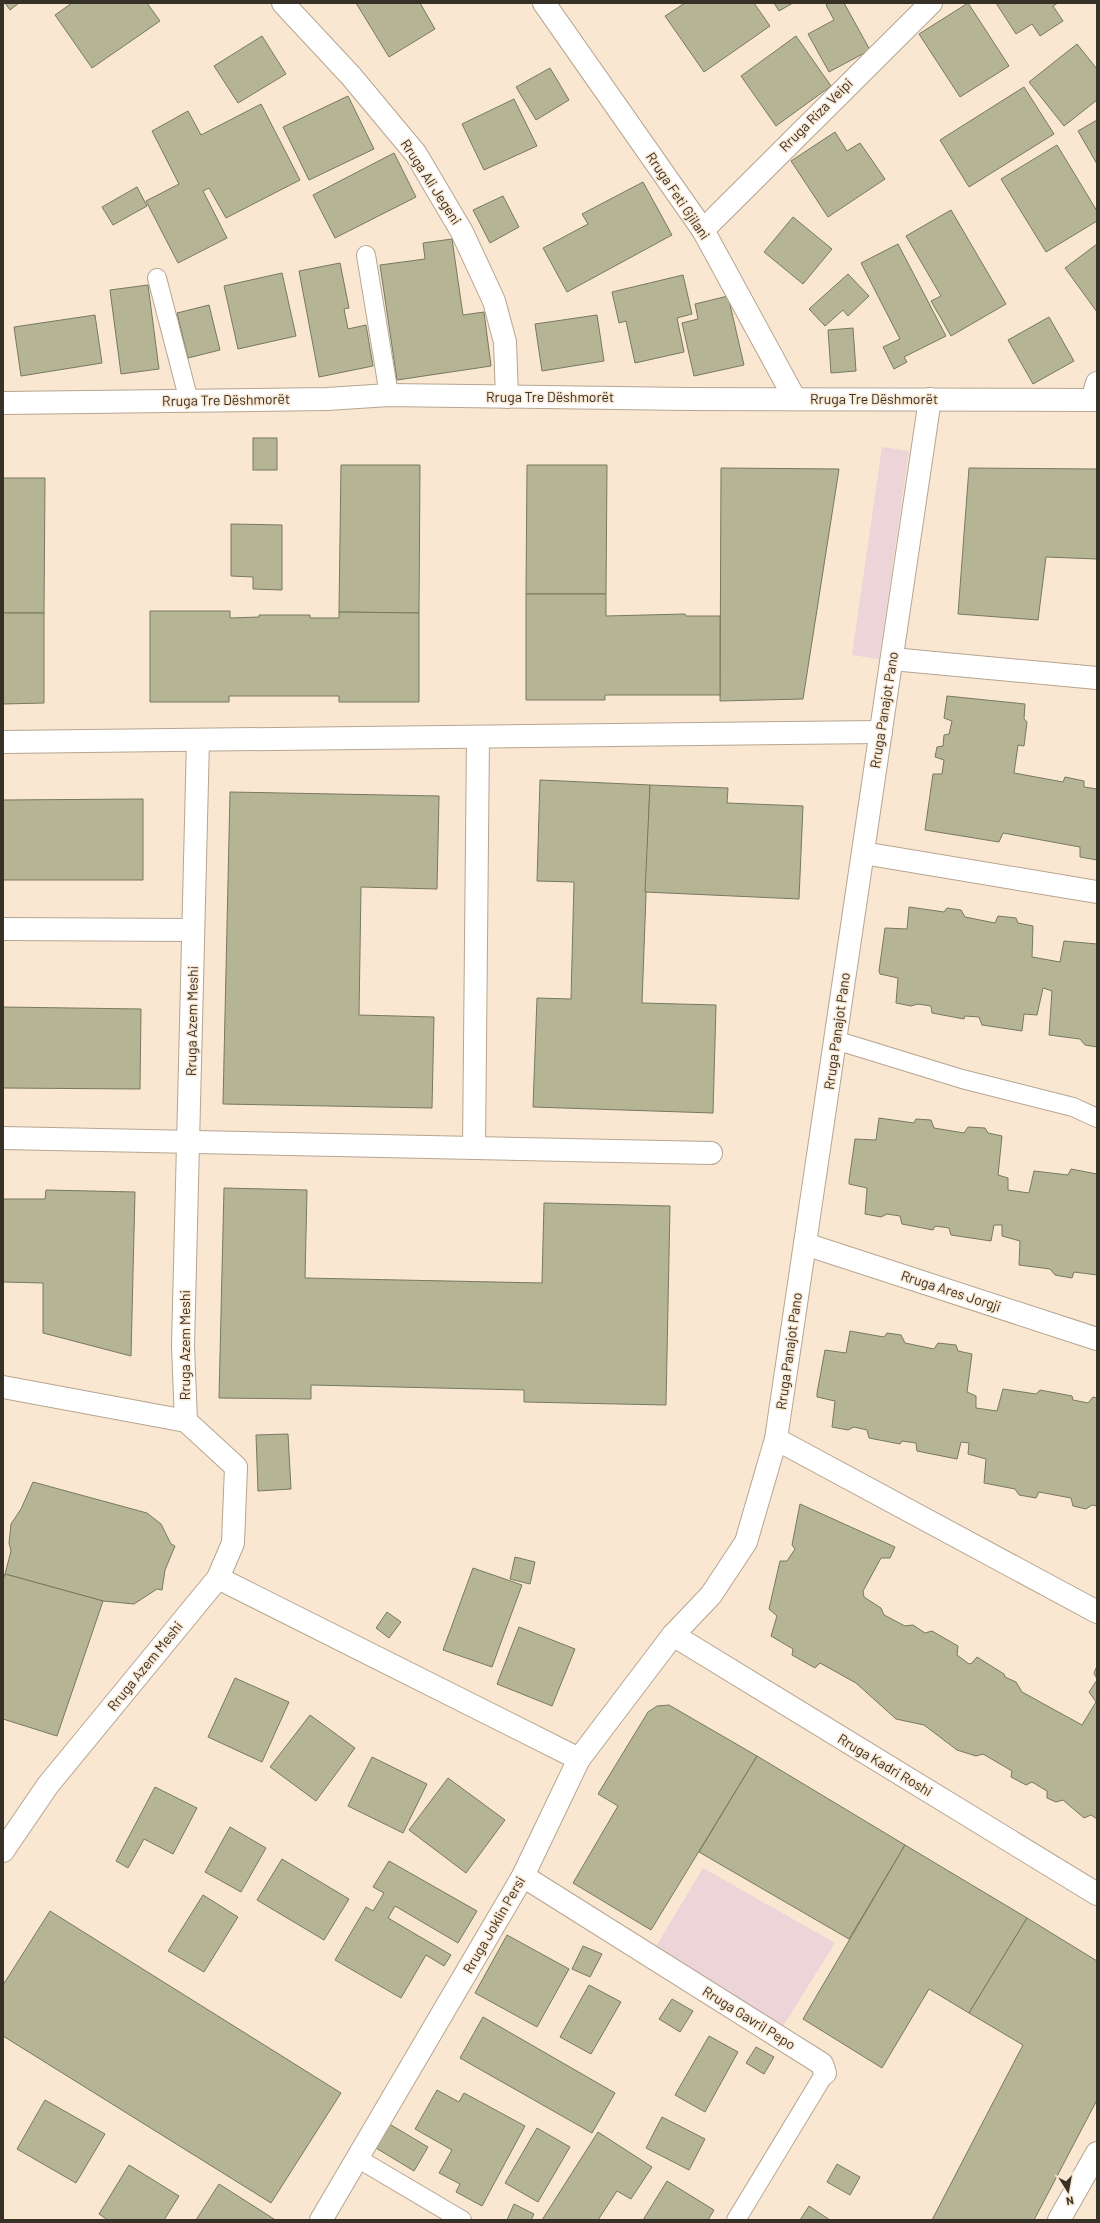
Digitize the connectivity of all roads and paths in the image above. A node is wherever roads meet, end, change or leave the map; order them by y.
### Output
1 (283, 3) edge
2 (544, 3) edge
3 (931, 3) edge
4 (703, 230) junction
5 (366, 255) dead end
6 (158, 278) dead end
7 (1095, 394) edge
8 (389, 395) junction
9 (508, 397) junction
10 (795, 399) junction
11 (930, 399) junction
12 (189, 401) junction
13 (3, 403) edge
14 (892, 659) junction
15 (1097, 678) edge
16 (881, 732) junction
17 (478, 737) junction
18 (198, 740) junction
19 (3, 742) edge
20 (863, 853) junction
21 (1097, 892) edge
22 (3, 929) edge
23 (193, 930) junction
24 (835, 1040) junction
25 (1097, 1118) edge
26 (3, 1138) edge
27 (189, 1142) junction
28 (474, 1148) junction
29 (711, 1153) dead end
30 (805, 1244) junction
31 (1097, 1339) edge
32 (3, 1387) edge
33 (186, 1421) junction
34 (776, 1439) junction
35 (218, 1578) junction
36 (1097, 1612) edge
37 (673, 1635) junction
38 (579, 1759) junction
39 (3, 1850) edge
40 (523, 1876) junction
41 (1097, 1894) edge
42 (825, 2073) joint
43 (1097, 2153) edge
44 (357, 2158) junction
45 (320, 2220) edge
46 (462, 2220) edge
47 (736, 2220) edge
48 (1059, 2220) edge

1 - 9 street, Rruga Ali Jegeni
2 - 4 street, Rruga Feti Gjilani
3 - 4 street, Rruga Riza Veipi
4 - 10 street, Rruga Feti Gjilani
5 - 8 lane
6 - 12 lane
7 - 11 street, Rruga Tre Dëshmorët
8 - 9 street, Rruga Tre Dëshmorët
8 - 12 street, Rruga Tre Dëshmorët
9 - 10 street, Rruga Tre Dëshmorët
10 - 11 street, Rruga Tre Dëshmorët
11 - 14 street, Rruga Panajot Pano
12 - 13 street, Rruga Tre Dëshmorët
14 - 15 street
14 - 16 street, Rruga Panajot Pano
16 - 17 street
16 - 20 street, Rruga Panajot Pano
17 - 18 street
17 - 28 street
18 - 19 street
18 - 23 street, Rruga Azem Meshi
20 - 21 street
20 - 24 street, Rruga Panajot Pano
22 - 23 street
23 - 27 street, Rruga Azem Meshi
24 - 25 lane
24 - 30 street, Rruga Panajot Pano
26 - 27 street
27 - 28 street
27 - 33 street, Rruga Azem Meshi
28 - 29 street
30 - 31 street, Rruga Ares Jorgji
30 - 34 street, Rruga Panajot Pano
32 - 33 street
33 - 35 street, Rruga Azem Meshi
34 - 36 street
34 - 37 street, Rruga Panajot Pano
35 - 38 street
35 - 39 street, Rruga Azem Meshi
37 - 38 street, Rruga Joklin Persi
37 - 41 street, Rruga Kadri Roshi
38 - 40 street, Rruga Joklin Persi
40 - 42 street, Rruga Gavril Pepo
40 - 44 street, Rruga Joklin Persi
42 - 47 lane, Rruga Gavril Pepo
43 - 48 street
44 - 45 street, Rruga Joklin Persi
44 - 46 lane

